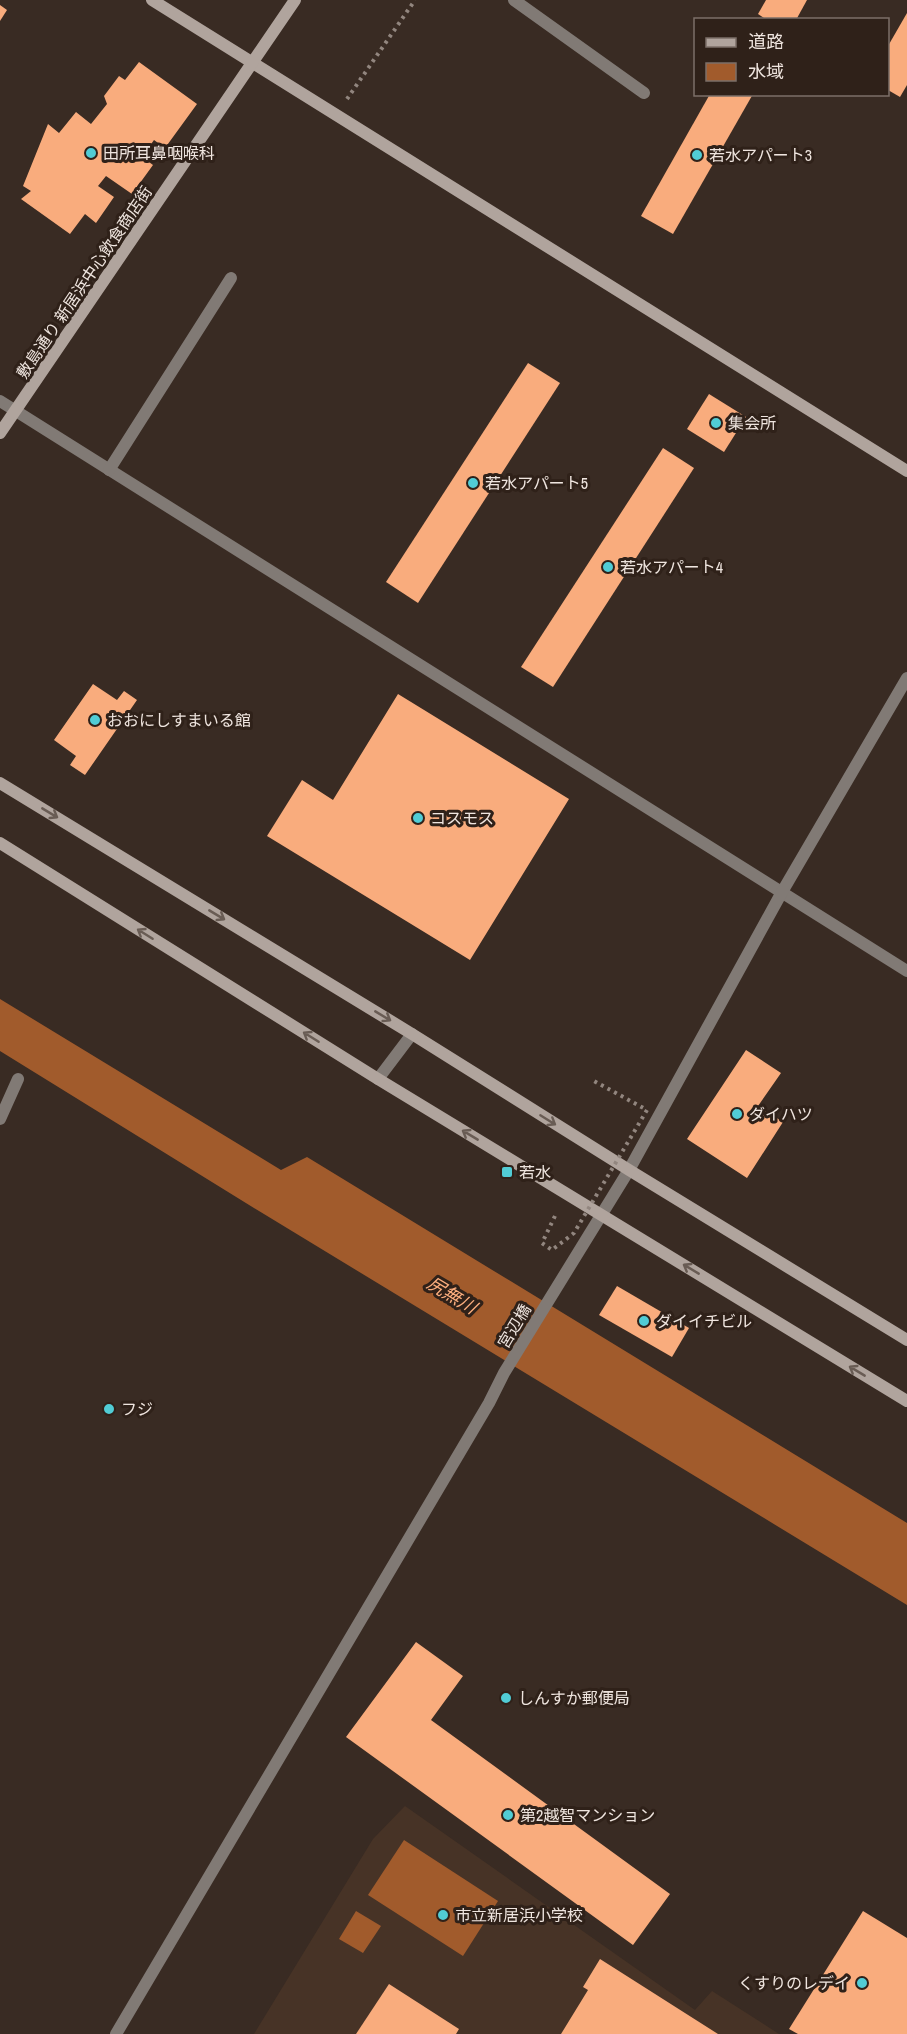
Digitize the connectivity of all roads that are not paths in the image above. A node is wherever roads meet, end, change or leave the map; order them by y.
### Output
1 (152, 0) edge
2 (295, 0) edge
3 (513, 0) edge
4 (253, 63) junction
5 (644, 93) dead end
6 (231, 278) dead end
7 (0, 401) edge
8 (15, 411) junction
9 (0, 433) edge
10 (109, 470) junction
11 (907, 471) edge
12 (907, 678) edge
13 (0, 783) edge
14 (0, 843) edge
15 (782, 892) junction
16 (907, 971) edge
17 (412, 1034) junction
18 (18, 1079) dead end
19 (378, 1079) junction
20 (0, 1119) edge
21 (629, 1170) junction
22 (603, 1215) junction
23 (907, 1340) edge
24 (907, 1401) edge
25 (116, 2034) edge

1 - 4 street
2 - 4 street, 敷島通り 新居浜中心飲食商店街
3 - 5 street
4 - 8 street, 敷島通り 新居浜中心飲食商店街
4 - 11 street
6 - 10 street
7 - 8 street
8 - 9 street, 敷島通り 新居浜中心飲食商店街
8 - 10 street
10 - 15 street
12 - 15 street, 宮辺橋
13 -> 17 street
19 -> 14 street
15 - 16 street
15 - 21 street, 宮辺橋
17 - 19 street
17 -> 21 street
18 - 20 street
22 -> 19 street
21 - 22 street, 宮辺橋
21 - 23 street
24 -> 22 street
22 - 25 street, 宮辺橋

